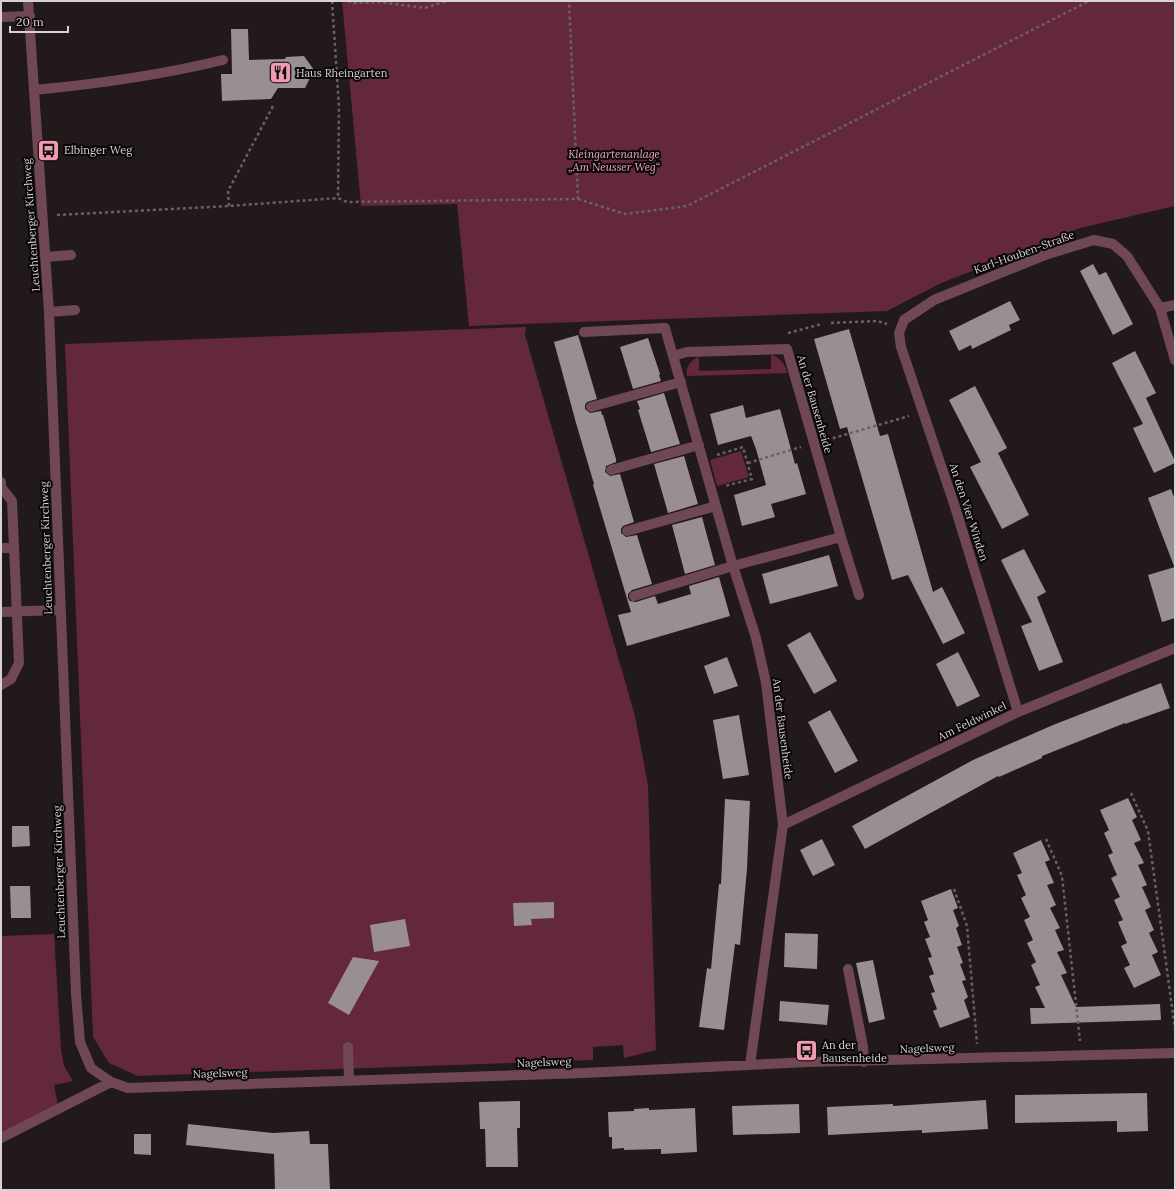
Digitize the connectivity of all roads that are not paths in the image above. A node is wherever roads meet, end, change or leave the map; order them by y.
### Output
1 (28, 1) edge
2 (30, 16) junction
3 (1, 17) edge
4 (223, 60) dead end
5 (34, 90) junction
6 (71, 255) dead end
7 (45, 257) junction
8 (1175, 305) edge
9 (1160, 308) junction
10 (75, 310) dead end
11 (49, 312) junction
12 (902, 324) joint
13 (584, 332) dead end
14 (673, 356) junction
15 (1175, 360) edge
16 (681, 382) junction
17 (591, 407) dead end
18 (699, 445) junction
19 (611, 470) dead end
20 (1, 482) edge
21 (716, 506) junction
22 (627, 531) dead end
23 (841, 537) junction
24 (1, 548) edge
25 (14, 548) junction
26 (733, 566) junction
27 (859, 595) dead end
28 (634, 596) dead end
29 (60, 610) junction
30 (1, 612) edge
31 (17, 612) junction
32 (1175, 648) edge
33 (1, 684) edge
34 (1018, 712) junction
35 (783, 825) junction
36 (848, 969) dead end
37 (348, 1047) dead end
38 (1175, 1052) edge
39 (864, 1062) junction
40 (750, 1065) junction
41 (349, 1081) junction
42 (111, 1082) junction
43 (1, 1138) edge

1 - 2 street, Leuchtenberger Kirchweg
2 - 3 street
2 - 5 street, Leuchtenberger Kirchweg
4 - 5 street
5 - 7 street, Leuchtenberger Kirchweg
6 - 7 street
7 - 11 street, Leuchtenberger Kirchweg
8 - 9 street
9 - 12 street, Karl-Houben-Straße
9 - 15 street
10 - 11 street
11 - 29 street, Leuchtenberger Kirchweg
12 - 34 street, An den Vier Winden
13 - 14 street, An der Bausenheide
14 - 16 street, An der Bausenheide
14 - 23 street, An der Bausenheide
16 - 17 street
16 - 18 street, An der Bausenheide
18 - 19 street
18 - 21 street, An der Bausenheide
20 - 25 street
21 - 22 street
21 - 26 street, An der Bausenheide
23 - 26 street
23 - 27 street, An der Bausenheide
24 - 25 street
25 - 31 street
26 - 28 street
26 - 35 street, An der Bausenheide
29 - 31 street
29 - 42 street, Leuchtenberger Kirchweg
30 - 31 street
31 - 33 street
32 - 34 street, Am Feldwinkel
34 - 35 street, Am Feldwinkel
35 - 40 street, An der Bausenheide
36 - 39 street
37 - 41 street
38 - 39 street, Nagelsweg
39 - 40 street, Nagelsweg
40 - 41 street, Nagelsweg
41 - 42 street, Nagelsweg
42 - 43 street

